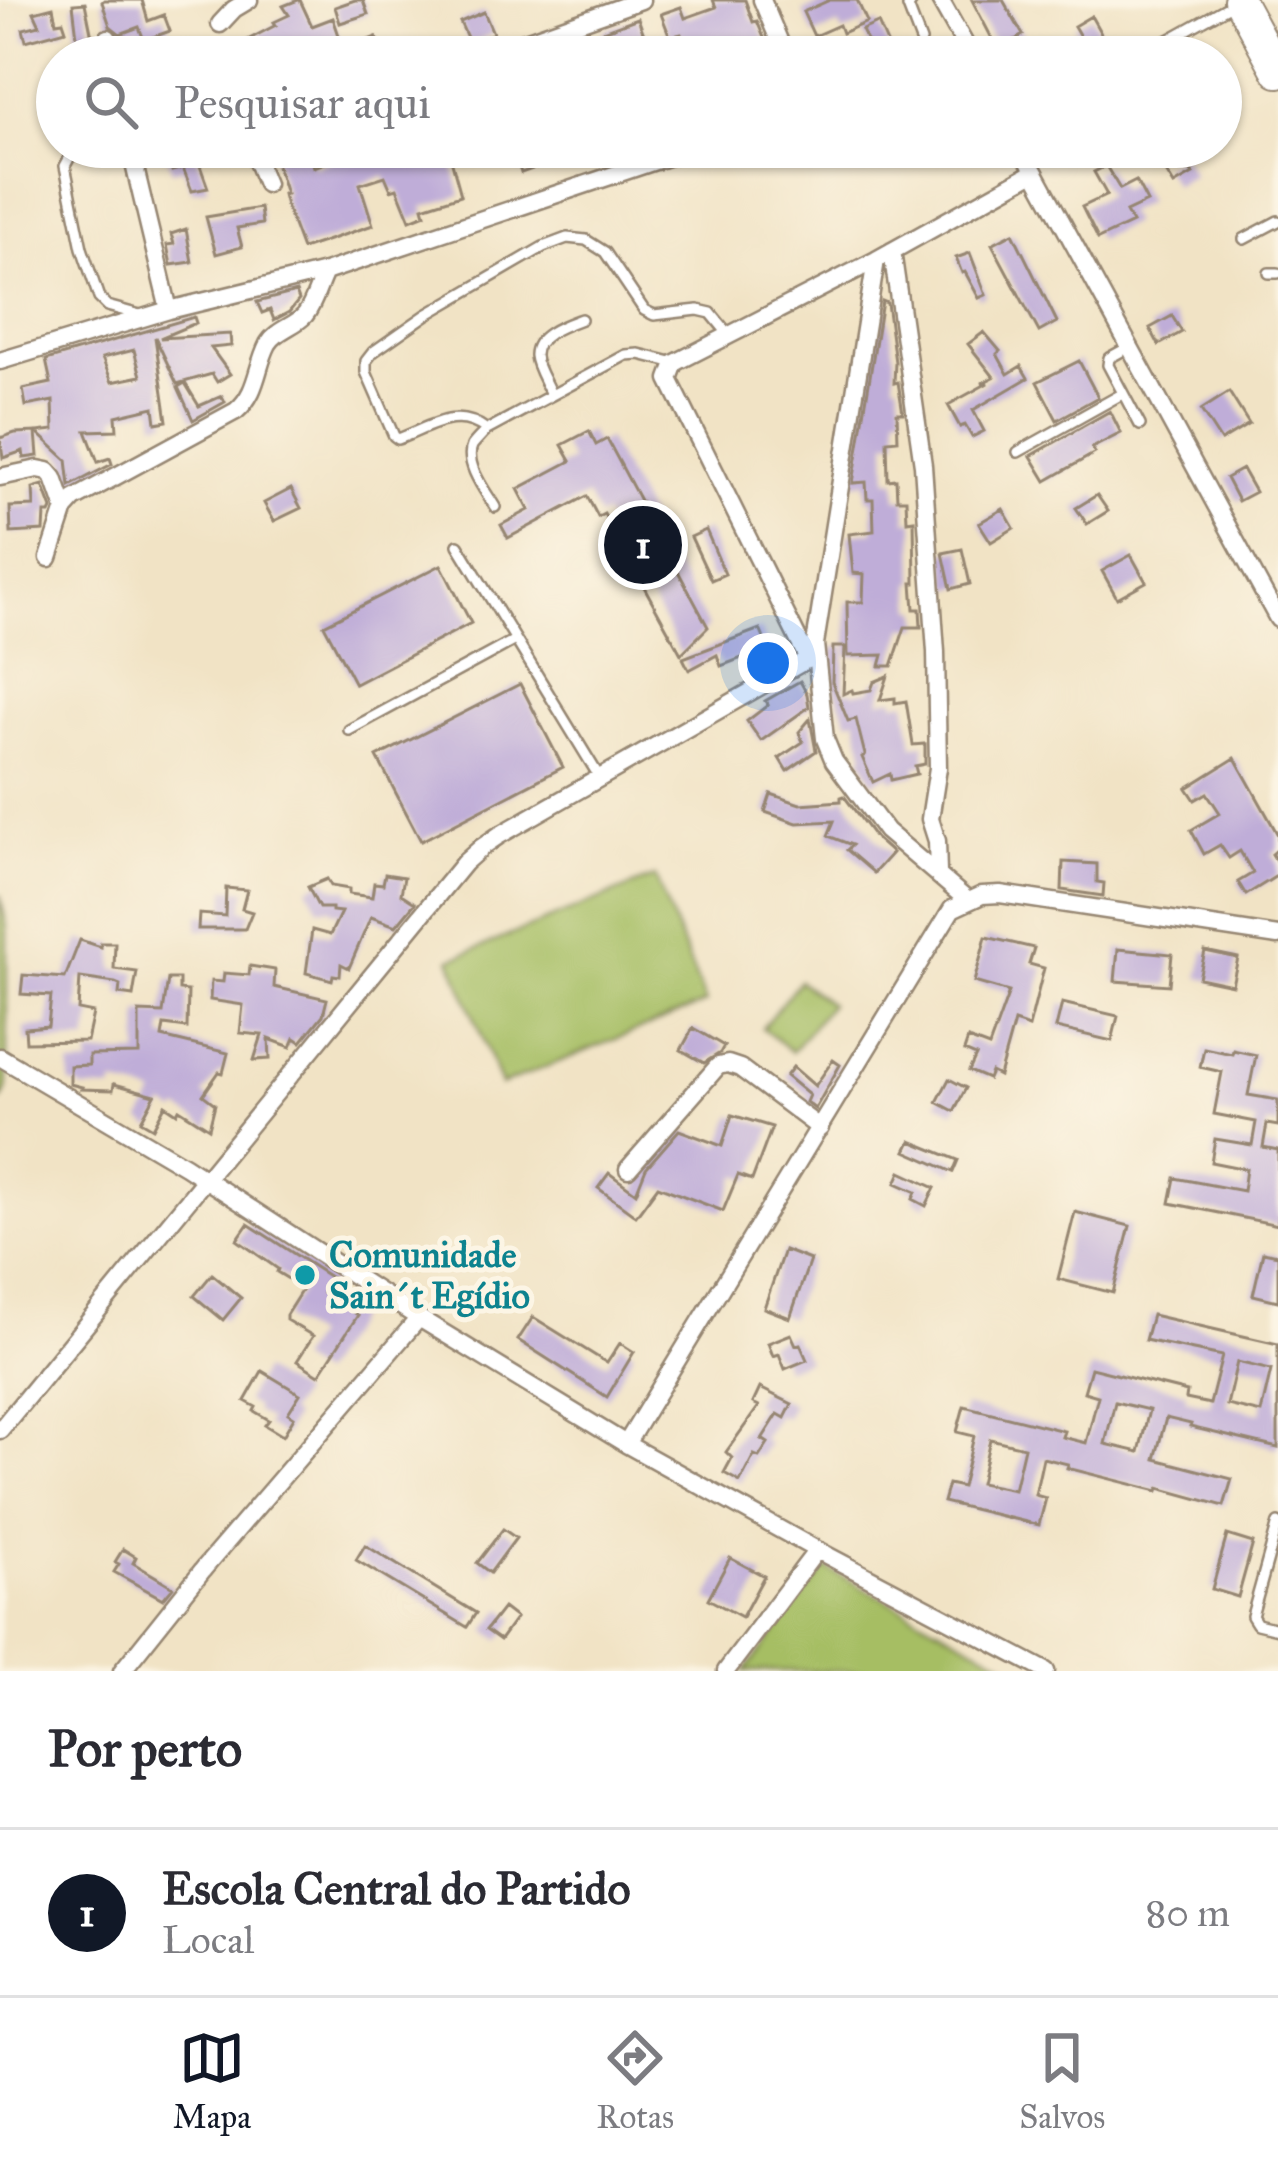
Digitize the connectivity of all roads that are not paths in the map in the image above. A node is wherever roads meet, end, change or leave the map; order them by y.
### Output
1 (249, 0) edge
2 (641, 0) edge
3 (763, 0) edge
4 (913, 0) edge
5 (940, 0) edge
6 (1239, 0) edge
7 (220, 24) dead end
8 (539, 36) edge
9 (778, 36) edge
10 (919, 36) edge
11 (956, 36) edge
12 (1175, 36) edge
13 (1278, 72) edge
14 (65, 168) edge
15 (135, 168) edge
16 (260, 168) edge
17 (635, 168) edge
18 (1032, 168) edge
19 (1034, 172) junction
20 (266, 184) dead end
21 (1278, 220) edge
22 (1244, 239) dead end
23 (884, 255) junction
24 (325, 272) junction
25 (169, 310) junction
26 (145, 317) junction
27 (580, 319) dead end
28 (729, 335) junction
29 (1129, 347) junction
30 (0, 361) edge
31 (675, 363) junction
32 (551, 394) junction
33 (1122, 394) junction
34 (1140, 425) dead end
35 (487, 430) junction
36 (1018, 452) dead end
37 (0, 477) edge
38 (495, 507) dead end
39 (65, 509) junction
40 (458, 545) dead end
41 (49, 558) dead end
42 (1278, 619) edge
43 (515, 640) junction
44 (812, 651) junction
45 (349, 730) dead end
46 (600, 778) junction
47 (938, 873) junction
48 (967, 900) junction
49 (1278, 936) edge
50 (0, 1057) edge
51 (820, 1128) junction
52 (628, 1169) dead end
53 (206, 1180) junction
54 (419, 1318) junction
55 (0, 1430) edge
56 (626, 1444) junction
57 (1278, 1523) edge
58 (818, 1550) junction
59 (1278, 1629) edge
60 (122, 1671) edge
61 (726, 1671) edge
62 (1046, 1671) edge

1 - 7 street
2 - 8 street
3 - 9 street
4 - 10 lane
5 - 11 street
6 - 12 lane
6 - 13 highway
14 - 26 lane
15 - 25 street
16 - 20 street
17 - 24 street
18 - 19 street
19 - 23 street
19 - 29 street
21 - 22 lane
23 - 28 street
23 - 44 street
23 - 47 street
24 - 25 street
24 - 39 street
25 - 26 street
26 - 30 street
27 - 32 lane
28 - 31 street
28 - 35 lane
29 - 33 lane
29 - 42 street
31 - 32 lane
31 - 44 street
32 - 35 lane
33 - 34 lane
33 - 36 lane
35 - 38 lane
37 - 39 street
39 - 41 street
40 - 43 lane
43 - 45 lane
43 - 46 lane
44 - 46 street
44 - 47 street
46 - 53 street
47 - 48 street
48 - 49 street
48 - 51 street
50 - 53 street
51 - 52 street
51 - 56 street
53 - 54 street
53 - 55 street
54 - 56 street
54 - 60 street
56 - 58 street
57 - 59 lane
58 - 61 street
58 - 62 street

